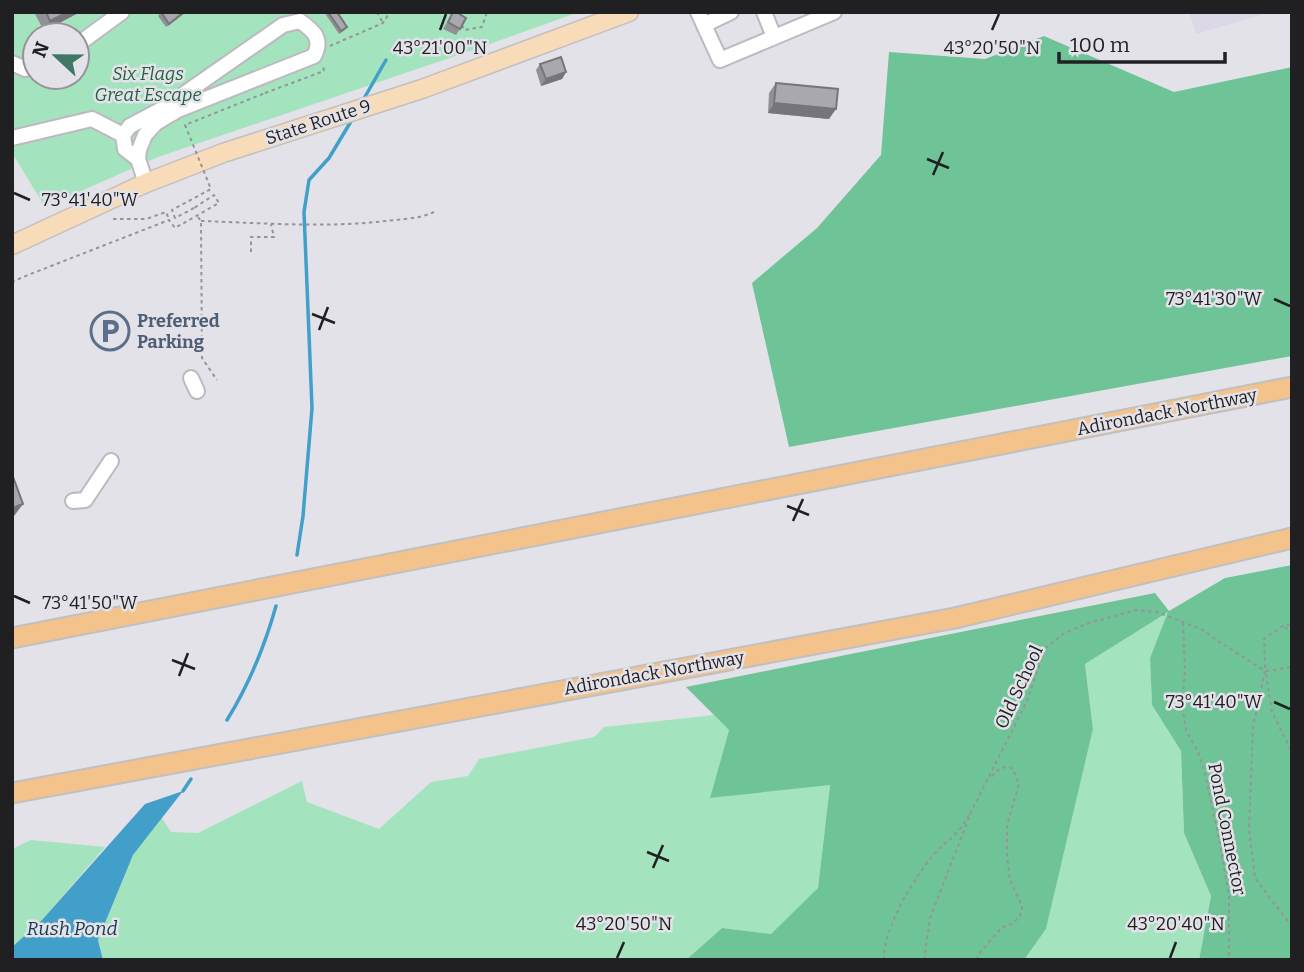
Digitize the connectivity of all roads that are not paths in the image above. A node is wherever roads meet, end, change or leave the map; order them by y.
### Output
1 (122, 12) edge
2 (629, 12) edge
3 (731, 12) edge
4 (764, 12) edge
5 (834, 12) edge
6 (701, 18) edge
7 (91, 35) edge
8 (774, 37) junction
9 (124, 135) junction
10 (12, 138) edge
11 (138, 159) junction
12 (146, 183) junction
13 (12, 245) edge
14 (1292, 387) edge
15 (111, 461) dead end
16 (73, 501) dead end
17 (1292, 538) edge
18 (12, 638) edge
19 (12, 793) edge

1 - 7 lane
2 - 12 main road, State Route 9
3 - 6 lane
4 - 8 lane
5 - 8 lane
6 - 8 lane
9 - 10 lane
9 - 11 lane
9 - 11 lane
11 - 12 lane
12 - 13 main road, State Route 9
14 - 18 highway, Adirondack Northway
15 - 16 lane
17 - 19 highway, Adirondack Northway

